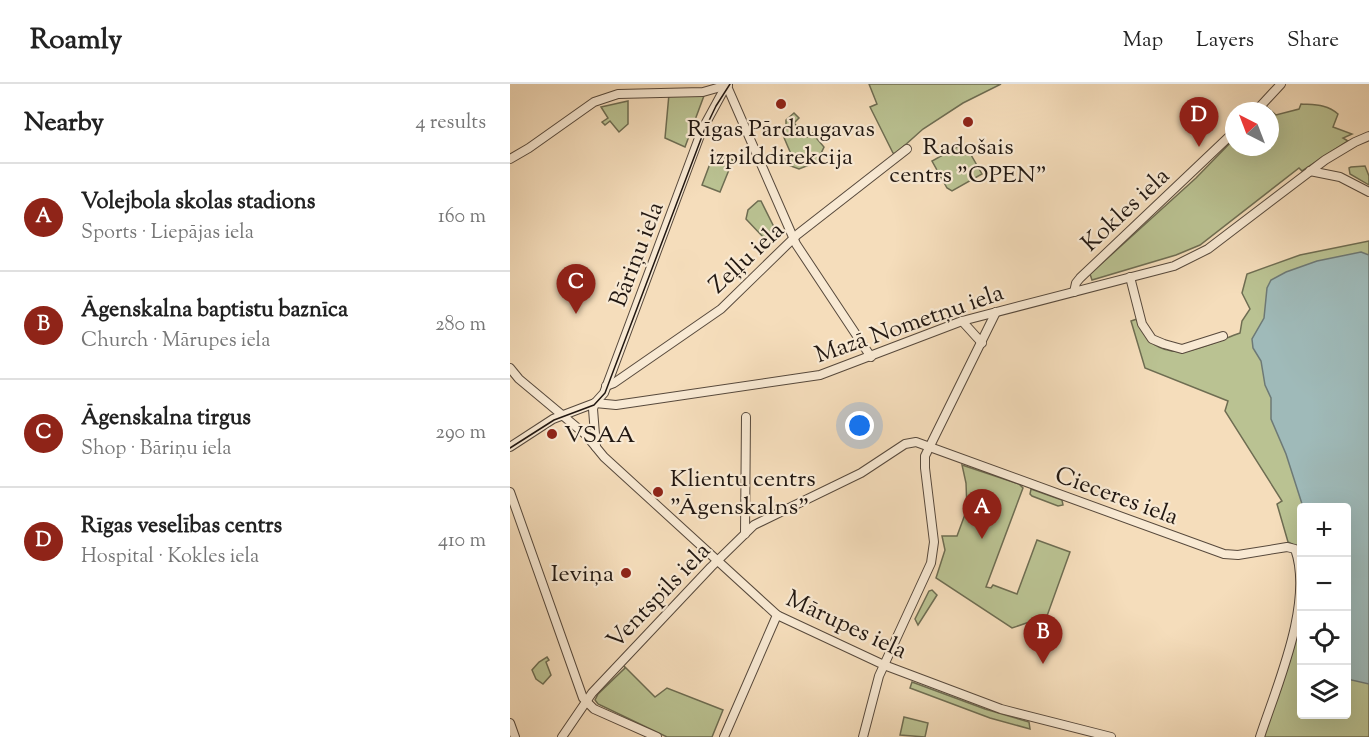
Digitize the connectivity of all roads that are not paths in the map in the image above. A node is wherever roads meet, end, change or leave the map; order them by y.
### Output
1 (727, 84) edge
2 (1281, 84) edge
3 (1264, 102) edge
4 (1369, 136) edge
5 (1225, 141) edge
6 (907, 149) dead end
7 (510, 159) edge
8 (1310, 171) junction
9 (1369, 192) edge
10 (793, 240) junction
11 (1130, 277) junction
12 (1074, 292) junction
13 (996, 312) junction
14 (962, 321) junction
15 (1222, 336) dead end
16 (982, 343) junction
17 (871, 357) junction
18 (510, 368) edge
19 (606, 386) junction
20 (595, 403) junction
21 (562, 416) junction
22 (746, 417) dead end
23 (929, 446) junction
24 (510, 447) edge
25 (596, 447) junction
26 (510, 492) edge
27 (745, 534) junction
28 (717, 562) junction
29 (777, 615) junction
30 (884, 665) junction
31 (586, 703) junction
32 (510, 723) edge
33 (515, 737) edge
34 (562, 737) edge
35 (657, 737) edge
36 (724, 737) edge
37 (863, 737) edge
38 (1111, 737) edge
39 (1260, 737) edge

1 - 7 street
1 - 10 street
1 - 19 street, Bāriņu iela
2 - 3 street
4 - 8 street, Mazā Nometņu iela
5 - 12 street, Kokles iela
6 - 10 street, Zeļļu iela
8 - 9 street
8 - 11 street, Mazā Nometņu iela
10 - 17 street
10 - 19 street, Zeļļu iela
11 - 12 street, Mazā Nometņu iela
11 - 15 street
12 - 13 street, Mazā Nometņu iela
13 - 14 street, Mazā Nometņu iela
13 - 16 street
14 - 16 street
14 - 17 street, Mazā Nometņu iela
16 - 23 street
17 - 20 street, Mazā Nometņu iela
18 - 21 street, Mārupes iela
19 - 20 street, Bāriņu iela
20 - 21 street
20 - 25 street
21 - 24 street
21 - 25 street, Mārupes iela
22 - 27 street
23 - 27 street, Ventspils iela
23 - 30 street
23 - 39 street, Cieceres iela
25 - 28 street, Mārupes iela
26 - 31 street
27 - 28 street, Ventspils iela
28 - 29 street, Mārupes iela
28 - 31 street, Ventspils iela
29 - 30 street, Mārupes iela
29 - 36 street
30 - 37 street
30 - 38 street, Mārupes iela
31 - 34 street, Ventspils iela
31 - 35 street
32 - 33 street

